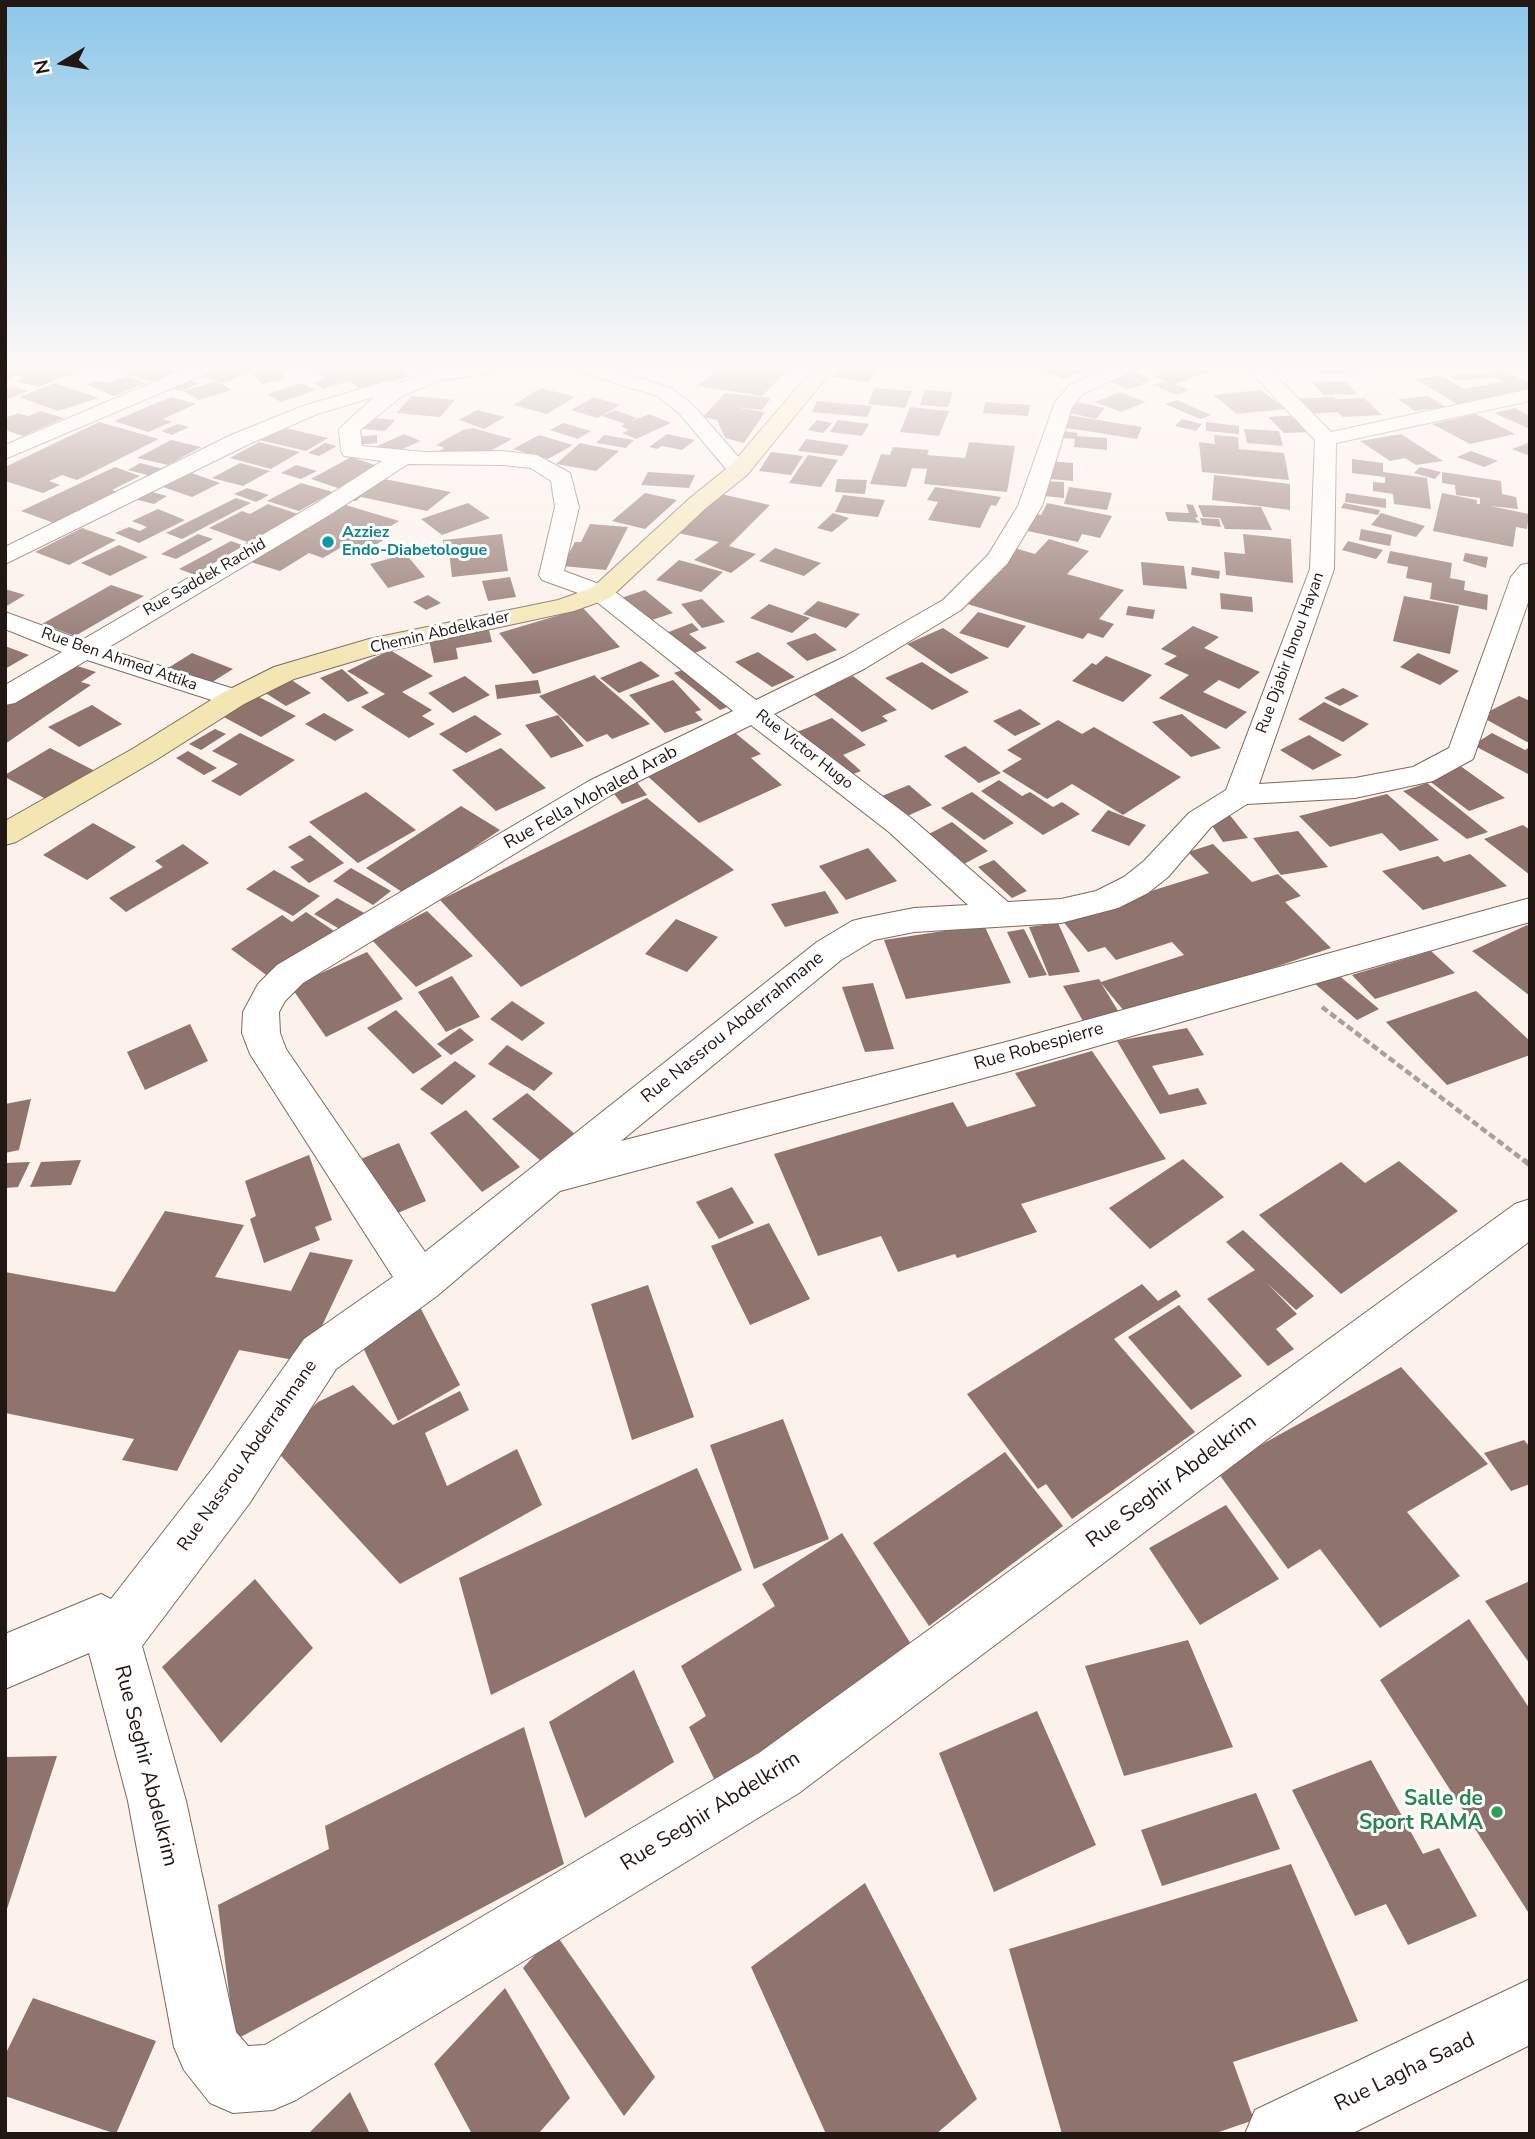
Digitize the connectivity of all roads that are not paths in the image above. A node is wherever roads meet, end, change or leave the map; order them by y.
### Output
1 (183, 468) edge
2 (386, 468) edge
3 (546, 468) edge
4 (1042, 468) edge
5 (1325, 468) edge
6 (739, 470) edge
7 (5, 557) edge
8 (1528, 575) edge
9 (601, 593) junction
10 (5, 620) edge
11 (82, 650) junction
12 (5, 697) edge
13 (234, 698) junction
14 (754, 711) junction
15 (1240, 795) junction
16 (5, 835) edge
17 (1530, 910) edge
18 (1001, 915) junction
19 (546, 1178) junction
20 (1530, 1217) edge
21 (421, 1282) junction
22 (113, 1640) junction
23 (5, 1662) edge
24 (1530, 2011) edge
25 (1279, 2134) edge

1 - 7 street
2 - 11 street, Rue Saddek Rachid
3 - 9 street
4 - 14 street, Rue Fella Mohaled Arab
5 - 15 street, Rue Djabir Ibnou Hayan
6 - 9 street, Chemin Abdelkader
8 - 15 street, Rue Nassrou Abderrahmane
9 - 13 street, Chemin Abdelkader
9 - 14 street, Rue Victor Hugo
10 - 11 street, Rue Ben Ahmed Attika
11 - 12 street, Rue Saddek Rachid
11 - 13 street, Rue Ben Ahmed Attika
13 - 16 street, Chemin Abdelkader
14 - 18 street, Rue Victor Hugo
14 - 21 street, Rue Fella Mohaled Arab
15 - 18 street, Rue Nassrou Abderrahmane
17 - 19 street, Rue Robespierre
18 - 19 street, Rue Nassrou Abderrahmane
19 - 21 street, Rue Nassrou Abderrahmane
20 - 22 street, Rue Seghir Abdelkrim
21 - 22 street, Rue Nassrou Abderrahmane
22 - 23 street
24 - 25 street, Rue Lagha Saad

